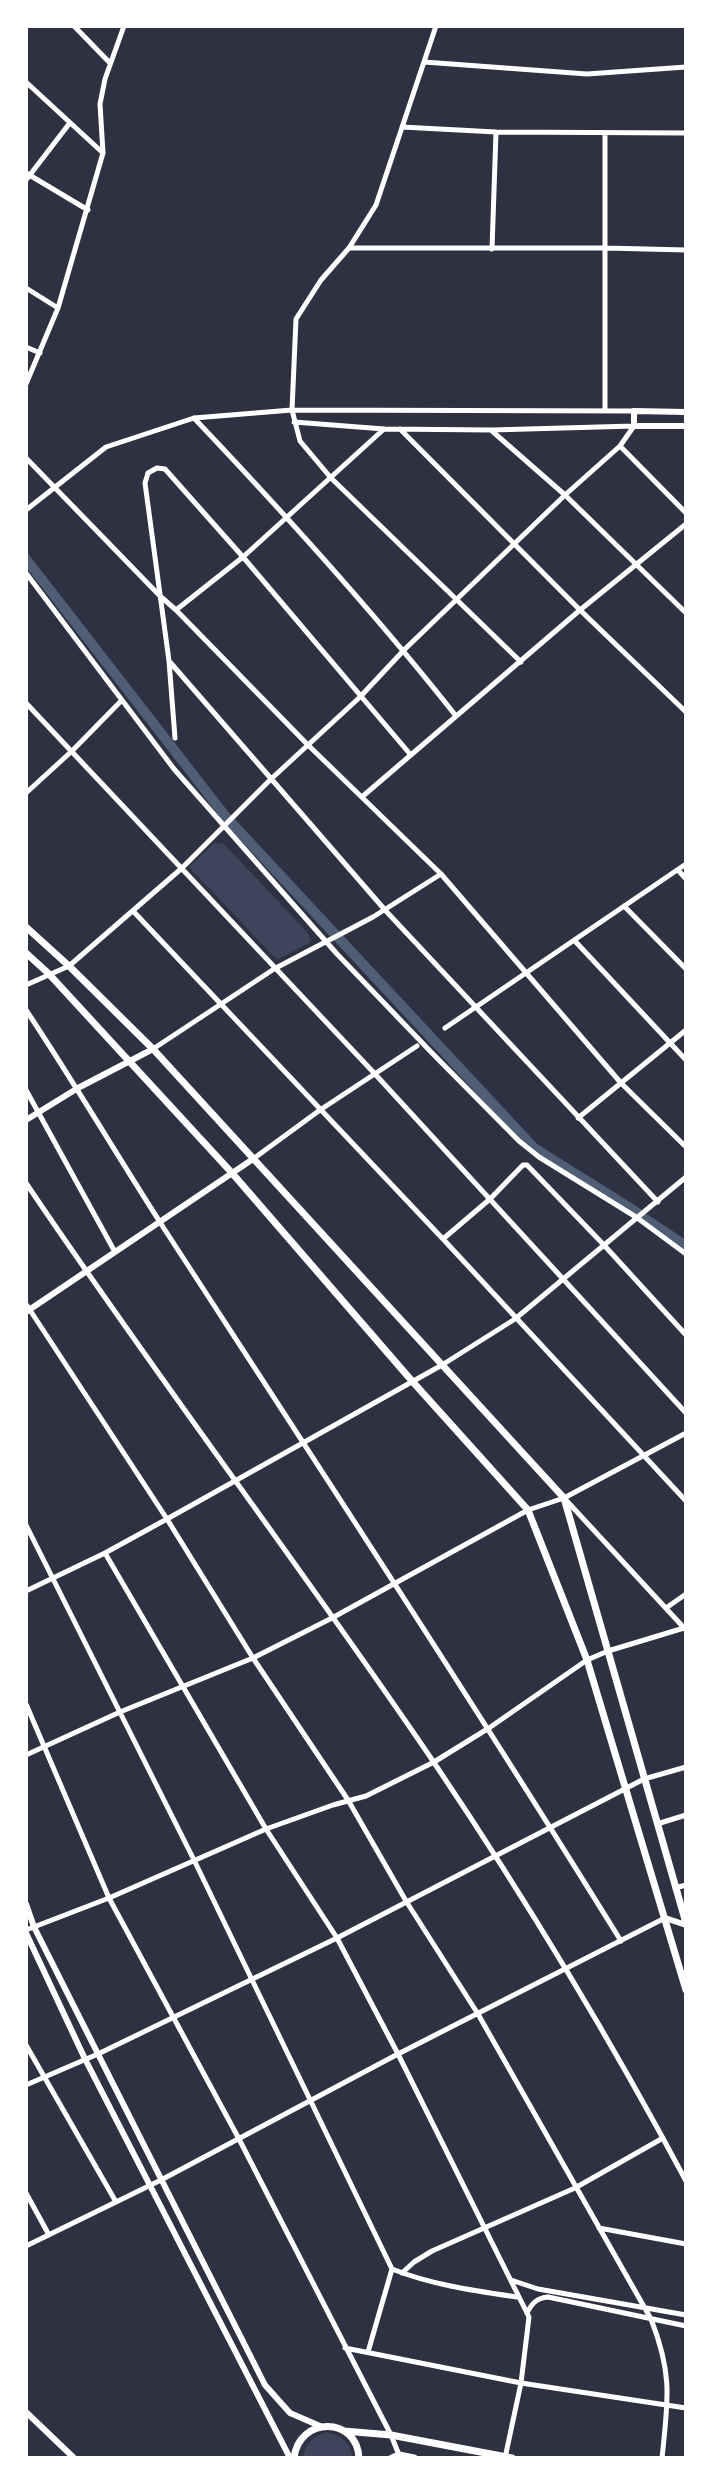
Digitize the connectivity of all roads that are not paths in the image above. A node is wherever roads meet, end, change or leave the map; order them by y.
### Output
1 (74, 26) edge
2 (124, 26) edge
3 (436, 26) edge
4 (424, 61) junction
5 (110, 63) junction
6 (686, 68) edge
7 (26, 82) edge
8 (69, 124) junction
9 (402, 127) junction
10 (496, 132) junction
11 (686, 133) edge
12 (605, 134) junction
13 (103, 153) junction
14 (27, 177) edge
15 (88, 210) junction
16 (349, 248) junction
17 (605, 248) junction
18 (492, 249) junction
19 (686, 250) edge
20 (26, 288) edge
21 (58, 308) junction
22 (26, 347) edge
23 (40, 353) junction
24 (26, 384) edge
25 (292, 410) junction
26 (605, 411) junction
27 (634, 411) junction
28 (686, 412) edge
29 (194, 418) junction
30 (295, 422) junction
31 (634, 426) junction
32 (686, 426) edge
33 (384, 429) junction
34 (400, 429) junction
35 (492, 430) junction
36 (620, 446) junction
37 (26, 458) edge
38 (331, 478) junction
39 (54, 488) junction
40 (565, 495) junction
41 (26, 510) edge
42 (686, 513) edge
43 (288, 517) junction
44 (686, 524) edge
45 (514, 545) junction
46 (243, 557) junction
47 (637, 566) junction
48 (26, 573) edge
49 (160, 596) junction
50 (457, 599) junction
51 (176, 610) junction
52 (580, 610) junction
53 (686, 613) edge
54 (404, 650) junction
55 (169, 661) junction
56 (521, 662) junction
57 (360, 697) junction
58 (121, 701) junction
59 (26, 703) edge
60 (686, 712) edge
61 (456, 716) junction
62 (175, 738) dead end
63 (308, 745) junction
64 (73, 750) junction
65 (410, 754) junction
66 (270, 780) junction
67 (26, 793) edge
68 (363, 796) junction
69 (686, 864) edge
70 (182, 868) junction
71 (678, 870) junction
72 (440, 874) junction
73 (686, 879) edge
74 (624, 906) junction
75 (385, 910) junction
76 (133, 911) junction
77 (26, 927) edge
78 (574, 940) junction
79 (26, 953) edge
80 (69, 966) junction
81 (274, 969) junction
82 (686, 969) edge
83 (527, 971) junction
84 (48, 974) junction
85 (26, 985) edge
86 (223, 1004) junction
87 (476, 1008) junction
88 (26, 1010) edge
89 (445, 1028) dead end
90 (686, 1030) edge
91 (670, 1043) junction
92 (417, 1046) dead end
93 (153, 1049) junction
94 (686, 1060) edge
95 (128, 1062) junction
96 (375, 1074) junction
97 (621, 1083) junction
98 (78, 1088) junction
99 (26, 1090) edge
100 (320, 1110) junction
101 (39, 1113) junction
102 (578, 1118) junction
103 (26, 1120) edge
104 (686, 1147) edge
105 (253, 1159) junction
106 (232, 1173) junction
107 (686, 1177) edge
108 (26, 1183) edge
109 (490, 1199) junction
110 (658, 1202) junction
111 (636, 1217) junction
112 (160, 1222) junction
113 (443, 1239) junction
114 (603, 1244) junction
115 (115, 1252) junction
116 (686, 1254) edge
117 (86, 1272) junction
118 (564, 1279) junction
119 (27, 1309) edge
120 (515, 1319) junction
121 (686, 1335) edge
122 (442, 1364) junction
123 (412, 1381) junction
124 (686, 1413) edge
125 (686, 1433) edge
126 (302, 1441) junction
127 (643, 1456) junction
128 (235, 1480) junction
129 (564, 1497) junction
130 (686, 1501) edge
131 (528, 1510) junction
132 (166, 1519) junction
133 (26, 1525) edge
134 (105, 1553) junction
135 (53, 1578) junction
136 (395, 1584) junction
137 (26, 1591) edge
138 (686, 1594) edge
139 (666, 1608) junction
140 (332, 1618) junction
141 (685, 1629) edge
142 (608, 1651) junction
143 (253, 1658) junction
144 (587, 1660) junction
145 (183, 1687) junction
146 (26, 1704) edge
147 (120, 1712) junction
148 (489, 1728) junction
149 (45, 1746) junction
150 (26, 1755) edge
151 (433, 1762) junction
152 (686, 1767) edge
153 (644, 1779) junction
154 (625, 1790) junction
155 (348, 1800) junction
156 (686, 1815) edge
157 (657, 1824) junction
158 (551, 1828) junction
159 (266, 1829) junction
160 (496, 1857) junction
161 (194, 1860) junction
162 (686, 1885) edge
163 (675, 1888) junction
164 (108, 1898) junction
165 (406, 1901) junction
166 (26, 1904) edge
167 (665, 1918) junction
168 (686, 1924) edge
169 (34, 1927) junction
170 (26, 1931) edge
171 (337, 1938) junction
172 (621, 1941) junction
173 (566, 1970) junction
174 (251, 1978) junction
175 (686, 1990) edge
176 (478, 2014) junction
177 (173, 2019) junction
178 (26, 2046) edge
179 (97, 2054) junction
180 (398, 2054) junction
181 (85, 2059) junction
182 (44, 2076) junction
183 (26, 2084) edge
184 (311, 2101) junction
185 (663, 2138) junction
186 (239, 2139) junction
187 (161, 2180) junction
188 (686, 2182) edge
189 (150, 2185) junction
190 (575, 2188) junction
191 (26, 2193) edge
192 (116, 2202) junction
193 (483, 2228) junction
194 (600, 2228) junction
195 (48, 2235) junction
196 (686, 2244) edge
197 (26, 2246) edge
198 (392, 2269) junction
199 (402, 2273) junction
200 (510, 2279) junction
201 (517, 2297) junction
202 (644, 2309) junction
203 (527, 2313) junction
204 (686, 2315) edge
205 (651, 2319) junction
206 (686, 2326) edge
207 (345, 2348) junction
208 (368, 2353) junction
209 (521, 2382) junction
210 (668, 2405) junction
211 (686, 2408) edge
212 (26, 2412) edge
213 (320, 2426) junction
214 (344, 2431) junction
215 (391, 2435) junction
216 (395, 2456) edge
217 (508, 2457) edge
218 (74, 2458) edge
219 (292, 2458) edge
220 (359, 2458) edge
221 (414, 2458) edge
222 (662, 2458) edge

1 - 5 street
2 - 5 street
3 - 4 street
4 - 6 street
4 - 9 street
5 - 13 street
7 - 8 street
8 - 13 street
8 - 14 street
9 - 10 street
9 - 16 street
10 - 12 street
10 - 18 street
11 - 12 street
12 - 17 street
13 - 15 street
14 - 15 street
15 - 21 street
16 - 18 street
16 - 25 street
17 - 18 street
17 - 19 street
17 - 26 street
20 - 21 street
21 - 23 street
22 - 23 street
23 - 24 street
25 - 26 street
25 - 29 street
25 - 30 street
26 - 27 street
27 - 28 street
27 - 31 street
29 - 39 street
29 - 43 street
30 - 33 street
30 - 38 street
31 - 32 street
31 - 35 street
31 - 36 street
33 - 34 street
33 - 38 street
34 - 35 street
34 - 45 street
35 - 40 street
36 - 40 street
36 - 42 street
37 - 39 street
38 - 43 street
38 - 50 street
39 - 41 street
39 - 49 street
40 - 45 street
40 - 47 street
43 - 46 street
43 - 54 street
44 - 47 street
45 - 50 street
45 - 52 street
46 - 49 street
46 - 51 street
46 - 57 street
47 - 52 street
47 - 53 street
48 - 58 street
49 - 51 street
49 - 55 street
50 - 54 street
50 - 56 street
51 - 63 street
52 - 56 street
52 - 60 street
54 - 57 street
54 - 61 street
55 - 62 street
55 - 66 street
56 - 61 street
57 - 63 street
57 - 65 street
58 - 64 street
58 - 111 street
59 - 64 street
61 - 65 street
63 - 66 street
63 - 68 street
64 - 67 street
64 - 70 street
65 - 68 street
66 - 70 street
66 - 75 street
68 - 72 street
69 - 71 street
70 - 76 street
70 - 81 street
71 - 73 street
71 - 74 street
72 - 75 street
72 - 83 street
74 - 78 street
74 - 82 street
75 - 81 street
75 - 87 street
76 - 80 street
76 - 86 street
77 - 80 main road
78 - 83 street
78 - 91 street
79 - 84 main road
80 - 84 street
80 - 93 main road
81 - 86 street
81 - 96 street
83 - 87 street
83 - 97 street
84 - 85 street
84 - 95 main road
86 - 93 street
86 - 100 street
87 - 89 street
87 - 102 street
88 - 98 street
90 - 91 street
91 - 94 street
91 - 97 street
92 - 96 street
93 - 95 street
93 - 105 main road
95 - 98 street
95 - 106 main road
96 - 100 street
96 - 109 street
97 - 102 street
97 - 104 street
98 - 101 street
98 - 112 street
99 - 101 street
100 - 105 street
100 - 113 street
101 - 103 street
101 - 115 street
102 - 110 street
105 - 106 street
105 - 122 main road
106 - 112 street
106 - 123 main road
107 - 110 street
108 - 117 street
109 - 113 street
109 - 114 street
109 - 118 street
110 - 111 street
111 - 114 street
111 - 116 street
112 - 115 street
112 - 126 street
113 - 120 street
114 - 118 street
114 - 121 street
115 - 117 street
117 - 119 street
117 - 128 street
118 - 120 street
118 - 124 street
119 - 132 street
120 - 122 street
120 - 127 street
122 - 123 street
122 - 129 main road
123 - 126 street
123 - 131 main road
125 - 127 street
126 - 128 street
126 - 136 street
127 - 129 street
127 - 130 street
128 - 132 street
128 - 140 street
129 - 131 street
129 - 139 street
129 - 142 main road
131 - 136 street
131 - 144 main road
132 - 134 street
132 - 143 street
133 - 135 street
134 - 135 street
134 - 145 street
135 - 137 street
135 - 147 street
136 - 140 street
136 - 148 street
138 - 139 street
139 - 141 street
140 - 143 street
140 - 151 street
141 - 142 street
142 - 144 street
142 - 153 main road
143 - 145 street
143 - 155 street
144 - 148 street
144 - 154 main road
145 - 147 street
145 - 159 street
146 - 149 street
147 - 149 street
147 - 161 street
148 - 151 street
148 - 158 street
149 - 150 street
149 - 164 street
151 - 155 street
151 - 160 street
152 - 153 street
153 - 154 street
153 - 157 main road
154 - 158 street
154 - 167 main road
155 - 159 street
155 - 165 street
156 - 157 street
157 - 163 main road
158 - 160 street
158 - 172 street
159 - 161 street
159 - 171 street
160 - 165 street
160 - 173 street
161 - 164 street
161 - 174 street
162 - 163 street
163 - 168 main road
164 - 169 street
164 - 177 street
165 - 171 street
165 - 176 street
166 - 169 street
167 - 168 street
167 - 172 street
167 - 175 main road
169 - 170 street
169 - 179 street
170 - 181 street
171 - 174 street
171 - 180 street
172 - 173 street
173 - 176 street
173 - 185 street
174 - 177 street
174 - 184 street
176 - 180 street
176 - 190 street
177 - 179 street
177 - 186 street
178 - 182 street
179 - 181 street
179 - 187 street
180 - 184 street
180 - 193 street
181 - 182 street
181 - 189 street
182 - 183 street
182 - 192 street
184 - 186 street
184 - 198 street
185 - 188 street
185 - 190 street
186 - 187 street
186 - 207 street
187 - 189 street
187 - 213 street
189 - 192 street
189 - 219 street
190 - 193 street
190 - 194 street
191 - 195 street
192 - 195 street
193 - 199 street
193 - 200 street
194 - 196 street
194 - 202 street
195 - 197 street
198 - 199 street
198 - 208 street
199 - 201 street
200 - 201 street
200 - 202 street
201 - 203 street
202 - 204 street
202 - 205 street
203 - 205 street
203 - 209 street
205 - 206 street
205 - 210 street
207 - 208 street
207 - 215 street
208 - 209 street
209 - 210 street
209 - 217 street
210 - 211 street
210 - 222 street
212 - 218 street
213 - 214 main road
213 - 219 main road
214 - 215 main road
214 - 220 main road
215 - 216 street
215 - 217 main road
216 - 221 main road

